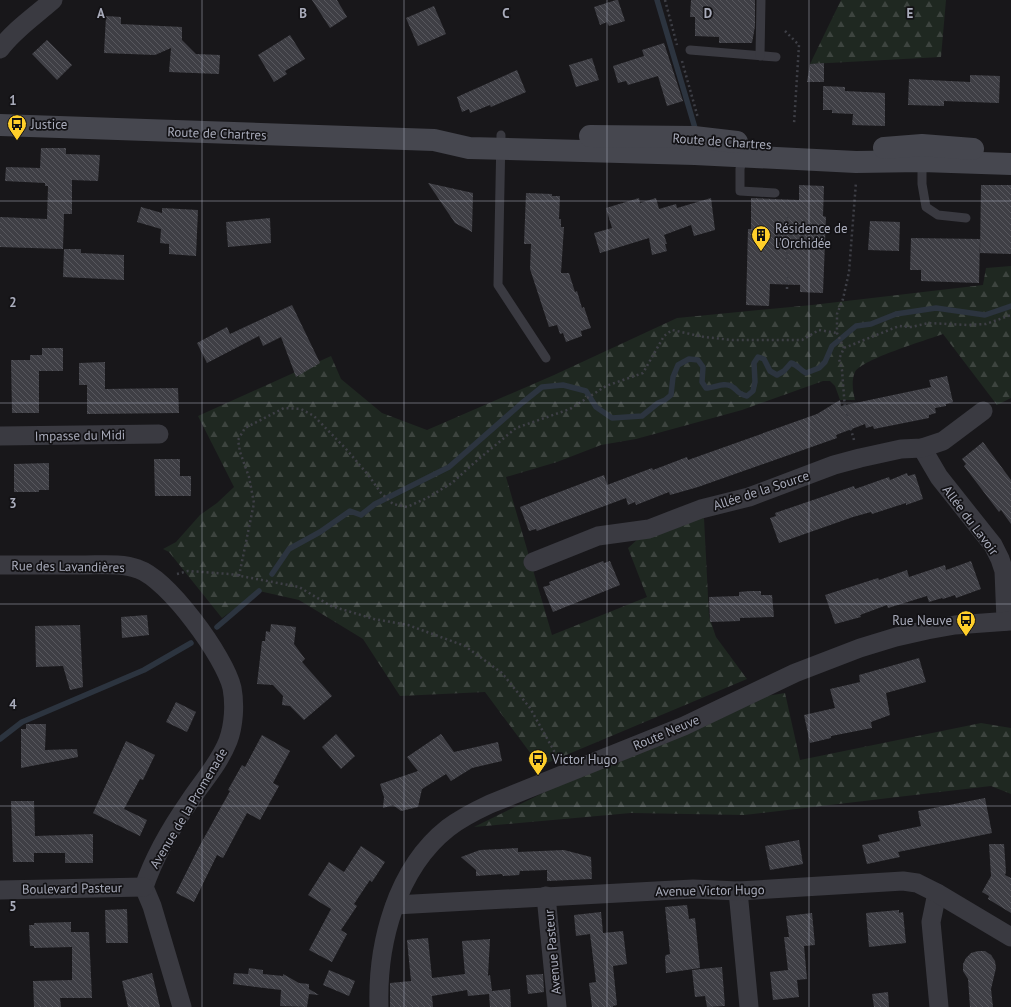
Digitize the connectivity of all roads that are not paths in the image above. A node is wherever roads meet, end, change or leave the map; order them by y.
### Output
1 (53, 0) edge
2 (761, 0) edge
3 (0, 49) edge
4 (690, 50) dead end
5 (760, 56) junction
6 (776, 57) dead end
7 (0, 125) edge
8 (501, 142) junction
9 (744, 149) junction
10 (1011, 151) edge
11 (922, 153) junction
12 (1011, 164) edge
13 (775, 193) dead end
14 (966, 218) dead end
15 (546, 358) dead end
16 (983, 411) dead end
17 (160, 434) dead end
18 (0, 436) edge
19 (922, 448) junction
20 (533, 562) dead end
21 (0, 565) edge
22 (1009, 621) edge
23 (203, 634) joint
24 (144, 887) junction
25 (0, 890) edge
26 (738, 891) junction
27 (937, 893) junction
28 (546, 896) junction
29 (395, 905) junction
30 (1011, 937) edge
31 (182, 1007) edge
32 (379, 1007) edge
33 (557, 1007) edge
34 (749, 1007) edge
35 (939, 1007) edge

1 - 3 street
2 - 5 lane
4 - 5 lane
5 - 6 lane
7 - 8 main road, Route de Chartres
8 - 9 main road, Route de Chartres
8 - 9 main road, Route de Chartres
8 - 15 lane
9 - 11 main road, Route de Chartres
9 - 13 lane
10 - 11 main road, Route de Chartres
11 - 12 main road, Route de Chartres
11 - 14 lane
16 - 19 street, Allée de la Source
17 - 18 street, Impasse du Midi
19 - 20 street, Allée de la Source
19 - 22 street, Allée du Lavoir
21 - 23 street, Rue des Lavandières
22 - 29 street, Route Neuve
23 - 24 street, Avenue de la Promenade
24 - 25 street, Boulevard Pasteur
24 - 31 street
26 - 27 street, Avenue Victor Hugo
26 - 28 street, Avenue Victor Hugo
26 - 34 street
27 - 30 street, Avenue Victor Hugo
27 - 35 street
28 - 29 street, Avenue Victor Hugo
28 - 33 street, Avenue Pasteur
29 - 32 street, Route Neuve

